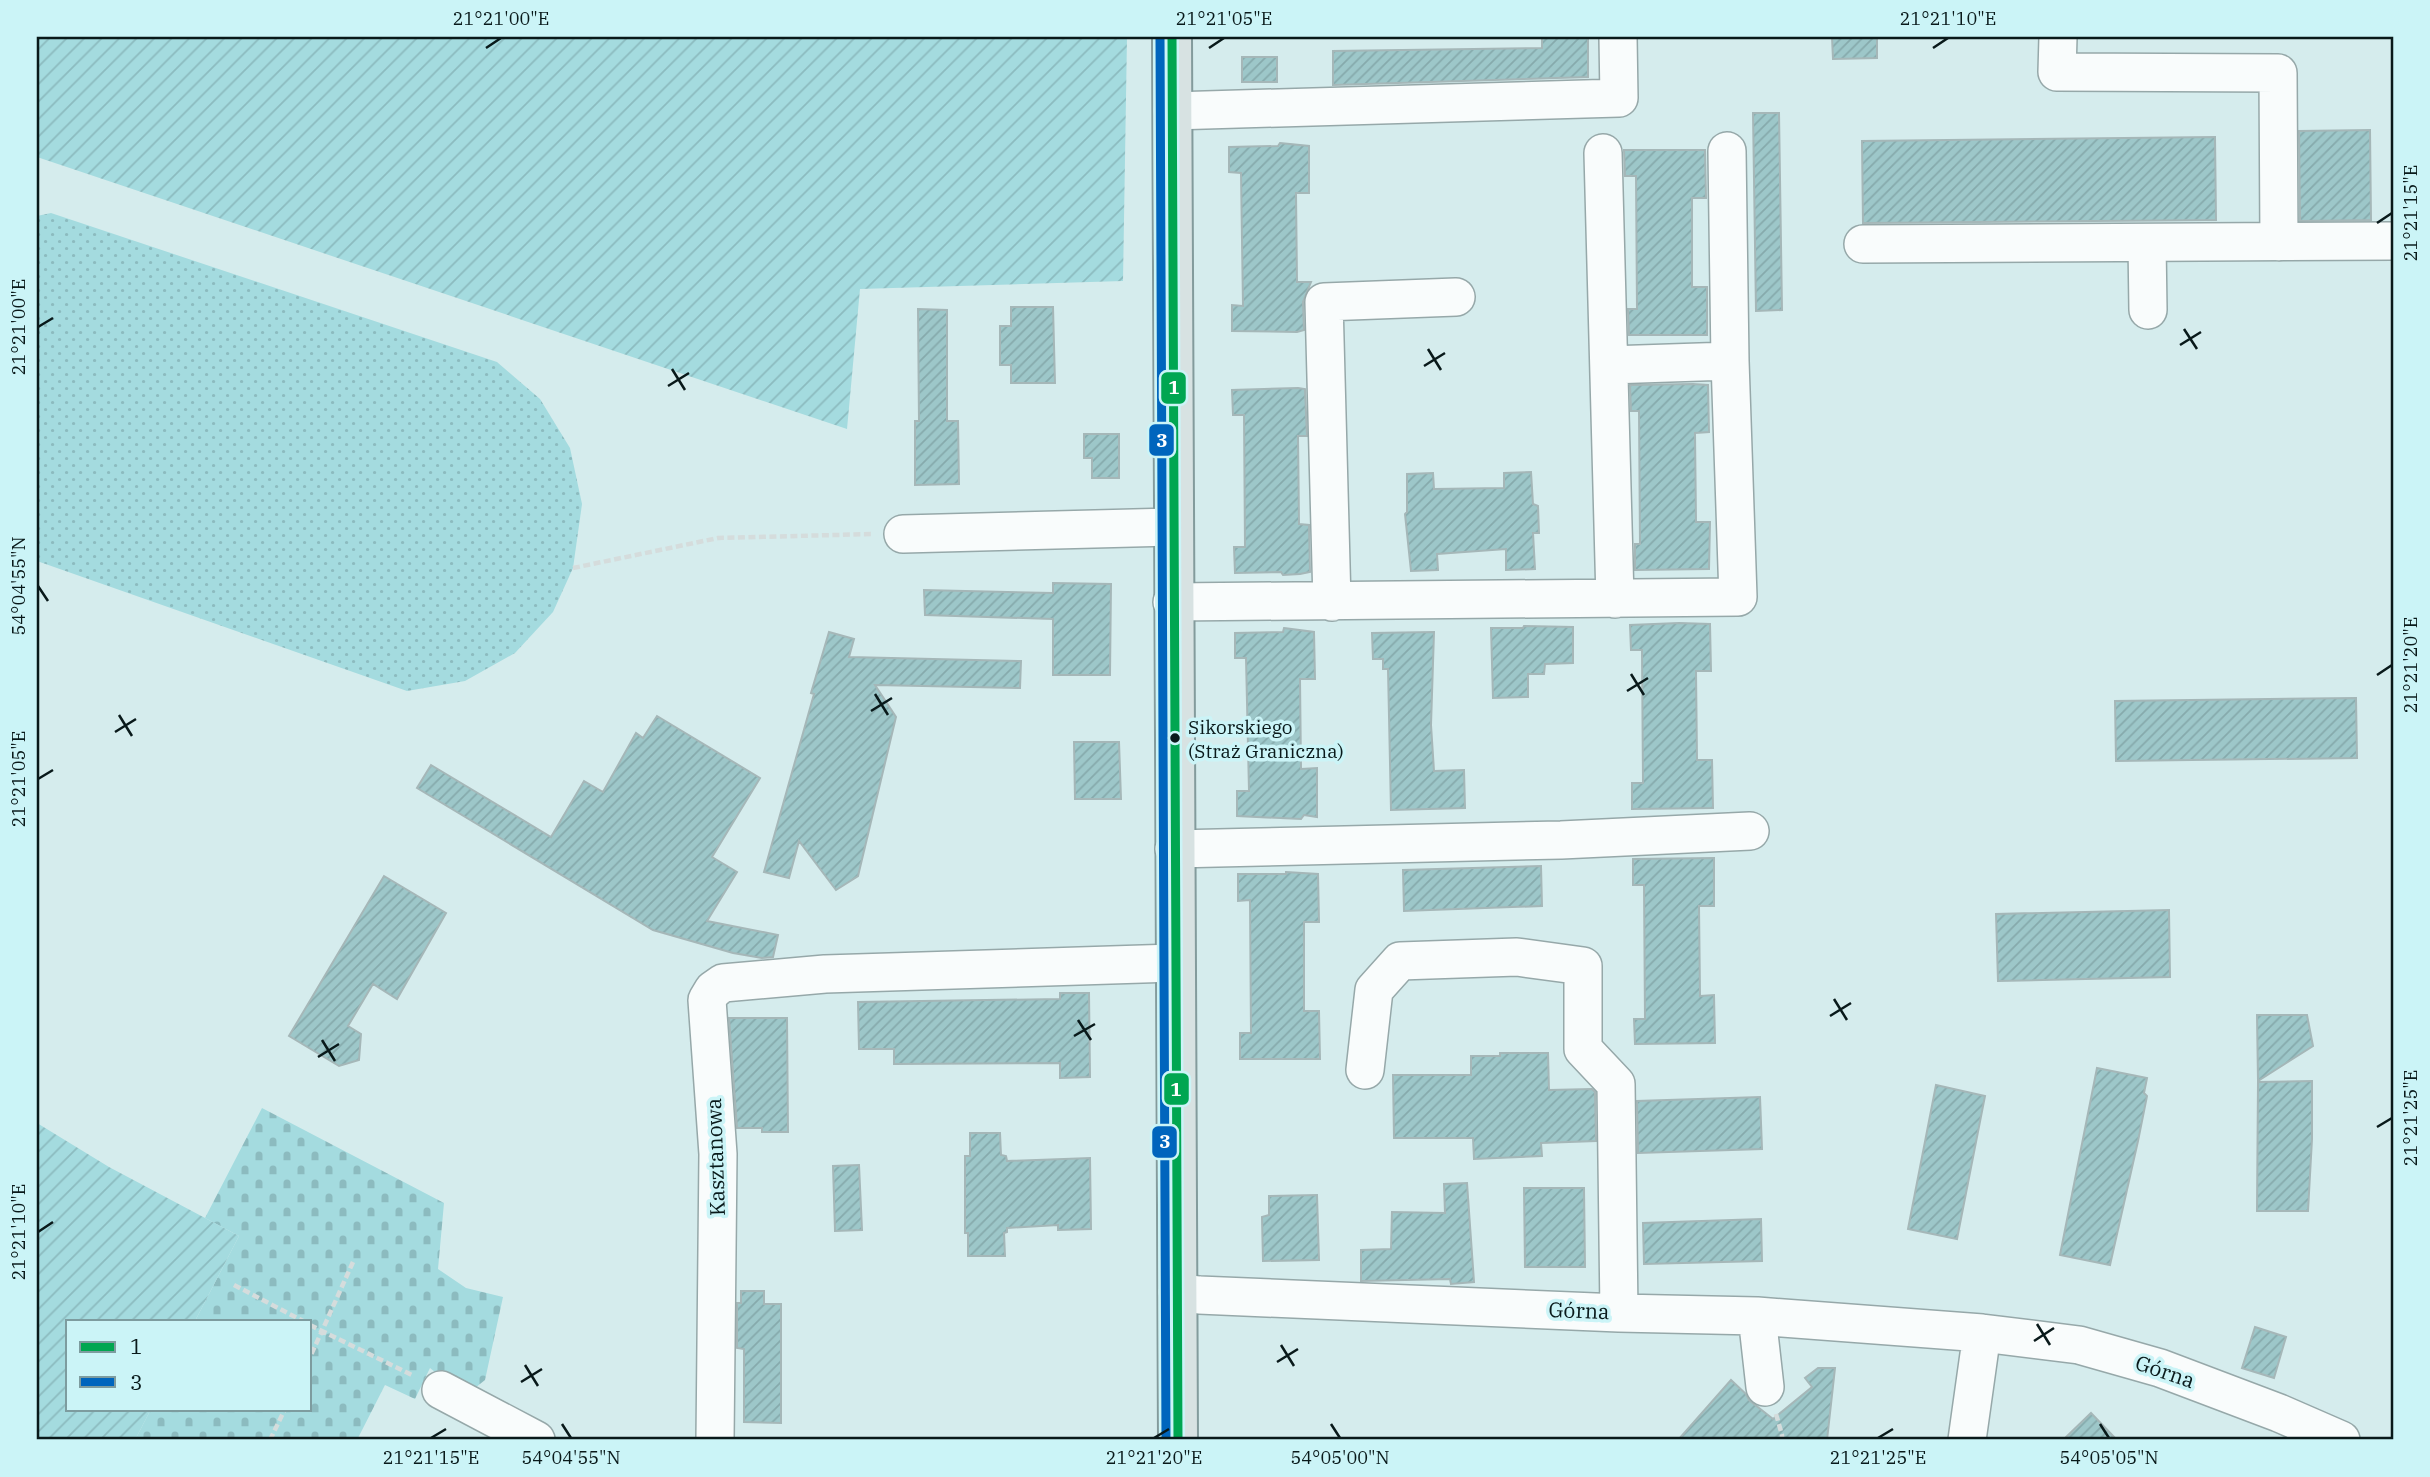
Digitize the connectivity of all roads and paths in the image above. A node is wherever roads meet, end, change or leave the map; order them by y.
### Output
1 (1172, 37) edge
2 (1618, 37) edge
3 (2058, 37) edge
4 (1172, 111) junction
5 (1727, 151) dead end
6 (1603, 153) dead end
7 (2393, 241) edge
8 (2279, 242) junction
9 (2147, 243) junction
10 (1863, 244) dead end
11 (1456, 297) dead end
12 (2148, 310) dead end
13 (1730, 361) junction
14 (1609, 365) junction
15 (1172, 527) junction
16 (903, 534) joint
17 (573, 568) dead end
18 (1615, 600) junction
19 (1172, 602) junction
20 (1332, 602) junction
21 (1750, 831) dead end
22 (1174, 849) junction
23 (1174, 963) junction
24 (1365, 1070) dead end
25 (353, 1262) dead end
26 (234, 1285) dead end
27 (1177, 1292) junction
28 (1619, 1313) junction
29 (1757, 1316) junction
30 (301, 1320) edge
31 (312, 1326) edge
32 (322, 1331) junction
33 (1982, 1333) junction
34 (312, 1353) edge
35 (1765, 1387) dead end
36 (441, 1390) joint
37 (285, 1410) edge
38 (271, 1440) edge
39 (536, 1440) edge
40 (715, 1440) edge
41 (1178, 1440) edge
42 (1967, 1440) edge
43 (2341, 1440) edge

1 - 4 main road
2 - 4 street
3 - 8 street
4 - 15 main road
5 - 13 street
6 - 14 street
7 - 8 street
8 - 9 street
9 - 10 street
9 - 12 street
11 - 20 street
13 - 14 street
13 - 18 street
14 - 18 street
15 - 16 street
15 - 19 main road
16 - 17 path
18 - 20 street
19 - 20 street
19 - 22 main road
21 - 22 street
22 - 23 main road
23 - 27 main road
23 - 40 street, Kasztanowa
24 - 28 street
25 - 32 path
26 - 30 path
27 - 28 street, Górna
27 - 41 main road
28 - 29 street, Górna
29 - 33 street, Górna
29 - 35 street
31 - 32 path
32 - 34 path
32 - 36 path
33 - 42 street
33 - 43 street, Górna
36 - 39 street
37 - 38 path

